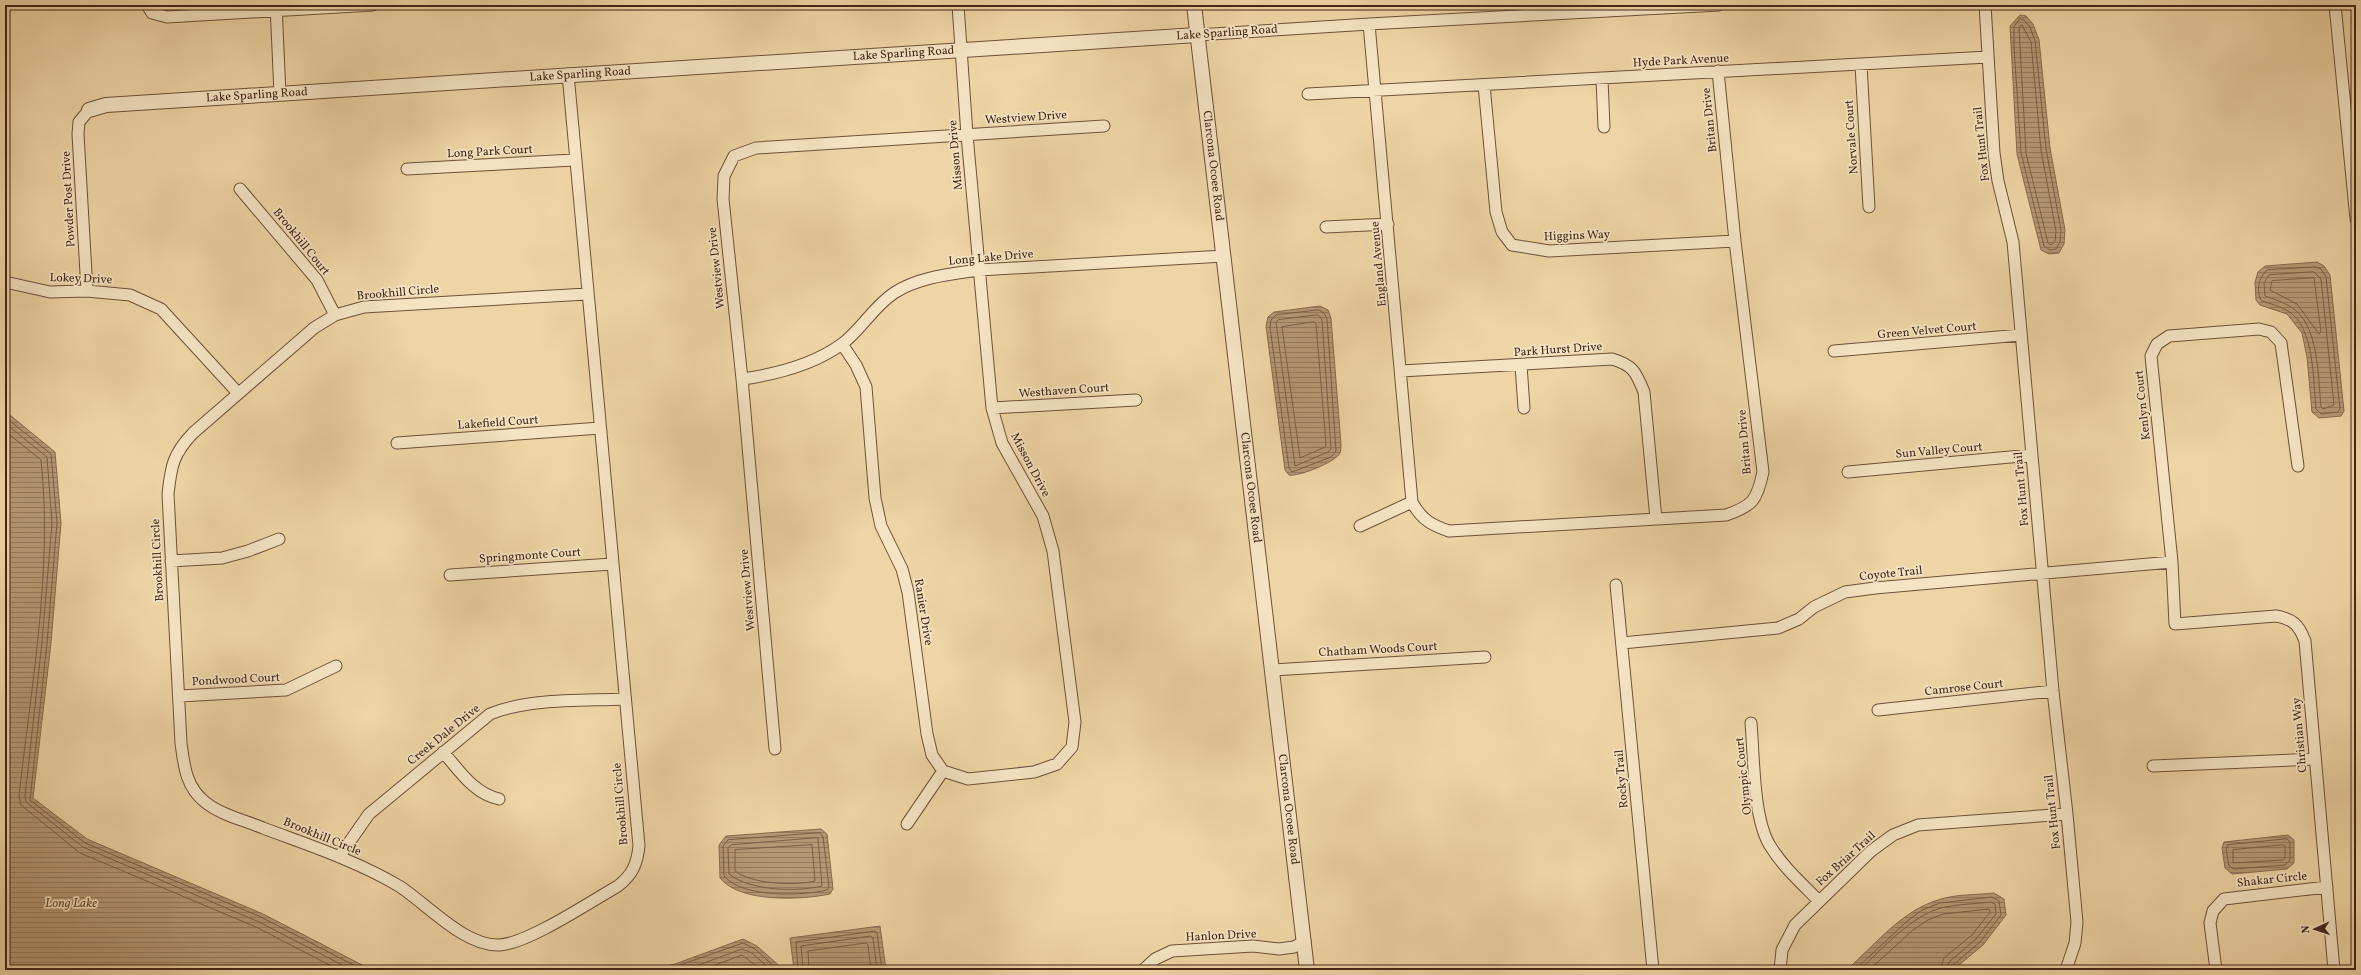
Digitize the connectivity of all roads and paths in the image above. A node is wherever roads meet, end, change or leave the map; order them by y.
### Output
1 (147, 5) edge
2 (373, 5) edge
3 (958, 5) edge
4 (1194, 5) edge
5 (1719, 5) edge
6 (1985, 5) edge
7 (2335, 5) edge
8 (276, 8) edge
9 (1370, 24) junction
10 (1197, 36) junction
11 (961, 50) junction
12 (1988, 57) junction
13 (1861, 65) junction
14 (1718, 71) junction
15 (568, 74) junction
16 (1602, 79) junction
17 (1484, 85) junction
18 (1376, 89) junction
19 (280, 94) junction
20 (1308, 94) dead end
21 (89, 110) joint
22 (1104, 126) dead end
23 (1604, 127) dead end
24 (967, 135) junction
25 (574, 160) junction
26 (407, 169) dead end
27 (240, 189) dead end
28 (1869, 207) dead end
29 (2356, 219) edge
30 (1388, 224) junction
31 (1326, 227) dead end
32 (1735, 241) junction
33 (1224, 256) junction
34 (979, 270) junction
35 (5, 282) edge
36 (87, 291) junction
37 (587, 294) junction
38 (335, 315) junction
39 (2022, 336) junction
40 (842, 344) junction
41 (1834, 351) dead end
42 (1521, 365) junction
43 (1401, 371) junction
44 (742, 379) junction
45 (238, 393) junction
46 (1136, 400) dead end
47 (992, 408) junction
48 (1524, 408) dead end
49 (600, 428) junction
50 (397, 443) dead end
51 (2032, 455) junction
52 (2298, 466) dead end
53 (1848, 472) dead end
54 (1412, 502) junction
55 (1656, 519) junction
56 (1360, 526) dead end
57 (279, 539) dead end
58 (171, 561) junction
59 (2172, 562) junction
60 (612, 564) junction
61 (2043, 573) junction
62 (450, 575) dead end
63 (1616, 585) dead end
64 (2175, 624) joint
65 (1622, 642) junction
66 (1485, 657) dead end
67 (336, 666) dead end
68 (1273, 670) junction
69 (2053, 691) junction
70 (180, 696) junction
71 (624, 699) junction
72 (1878, 710) dead end
73 (1751, 723) dead end
74 (775, 749) dead end
75 (443, 752) junction
76 (2315, 759) junction
77 (2153, 766) dead end
78 (943, 771) junction
79 (499, 799) dead end
80 (2067, 814) junction
81 (907, 824) dead end
82 (339, 857) junction
83 (2327, 887) junction
84 (1819, 901) junction
85 (1305, 941) junction
86 (1143, 970) edge
87 (1307, 970) edge
88 (1653, 970) edge
89 (1780, 970) edge
90 (2066, 970) edge
91 (2216, 970) edge
92 (2334, 970) edge

1 - 8 street
2 - 8 street
3 - 11 street, Misson Drive
4 - 10 street, Clarcona Ocoee Road
5 - 9 street, Lake Sparling Road
6 - 12 street, Fox Hunt Trail
7 - 29 street
8 - 19 street
9 - 10 street, Lake Sparling Road
9 - 18 street, England Avenue
10 - 11 street, Lake Sparling Road
10 - 33 street, Clarcona Ocoee Road
11 - 15 street, Lake Sparling Road
11 - 24 street, Misson Drive
12 - 13 street, Hyde Park Avenue
12 - 39 street, Fox Hunt Trail
13 - 14 street, Hyde Park Avenue
13 - 28 street, Norvale Court
14 - 16 street, Hyde Park Avenue
14 - 32 street, Britan Drive
15 - 19 street, Lake Sparling Road
15 - 25 street, Brookhill Circle
16 - 17 street, Hyde Park Avenue
16 - 23 street
17 - 18 street, Hyde Park Avenue
17 - 32 street, Higgins Way
18 - 20 street, Hyde Park Avenue
18 - 30 street, England Avenue
19 - 21 street, Lake Sparling Road
21 - 36 street, Powder Post Drive
22 - 24 street, Westview Drive
24 - 34 street, Misson Drive
24 - 44 street, Westview Drive
25 - 26 street, Long Park Court
25 - 37 street, Brookhill Circle
27 - 38 street, Brookhill Court
30 - 31 street
30 - 43 street, England Avenue
32 - 55 street, Britan Drive
33 - 34 street, Long Lake Drive
33 - 68 street, Clarcona Ocoee Road
34 - 40 street, Long Lake Drive
34 - 47 street, Misson Drive
35 - 36 street, Lokey Drive
36 - 45 street, Lokey Drive
37 - 38 street, Brookhill Circle
37 - 49 street, Brookhill Circle
38 - 45 street, Brookhill Circle
39 - 41 street, Green Velvet Court
39 - 51 street, Fox Hunt Trail
40 - 44 street, Long Lake Drive
40 - 78 street, Ranier Drive
42 - 43 street, Park Hurst Drive
42 - 48 street
42 - 55 street, Park Hurst Drive
43 - 54 street, England Avenue
44 - 74 street, Westview Drive
45 - 58 street, Brookhill Circle
46 - 47 street, Westhaven Court
47 - 78 street, Misson Drive
49 - 50 street, Lakefield Court
49 - 60 street, Brookhill Circle
51 - 53 street, Sun Valley Court
51 - 61 street, Fox Hunt Trail
52 - 59 street, Kenlyn Court
54 - 55 street, Britan Drive
54 - 56 street
57 - 58 street
58 - 70 street, Brookhill Circle
59 - 61 street, Coyote Trail
59 - 64 street, Kenlyn Court
60 - 62 street, Springmonte Court
60 - 71 street, Brookhill Circle
61 - 65 street, Coyote Trail
61 - 69 street, Fox Hunt Trail
63 - 65 street, Rocky Trail
64 - 76 street, Christian Way
65 - 88 street, Rocky Trail
66 - 68 street, Chatham Woods Court
67 - 70 street, Pondwood Court
68 - 85 street, Clarcona Ocoee Road
69 - 72 street, Camrose Court
69 - 80 street, Fox Hunt Trail
70 - 82 street, Brookhill Circle
71 - 75 street, Creek Dale Drive
71 - 82 street, Brookhill Circle
73 - 84 street, Olympic Court
75 - 79 street
75 - 82 street, Creek Dale Drive
76 - 77 street
76 - 83 street, Christian Way
78 - 81 street
80 - 84 street, Fox Briar Trail
80 - 90 street, Fox Hunt Trail
83 - 91 street, Shakar Circle
83 - 92 street, Christian Way
84 - 89 street, Fox Briar Trail
85 - 86 street, Hanlon Drive
85 - 87 street, Clarcona Ocoee Road

